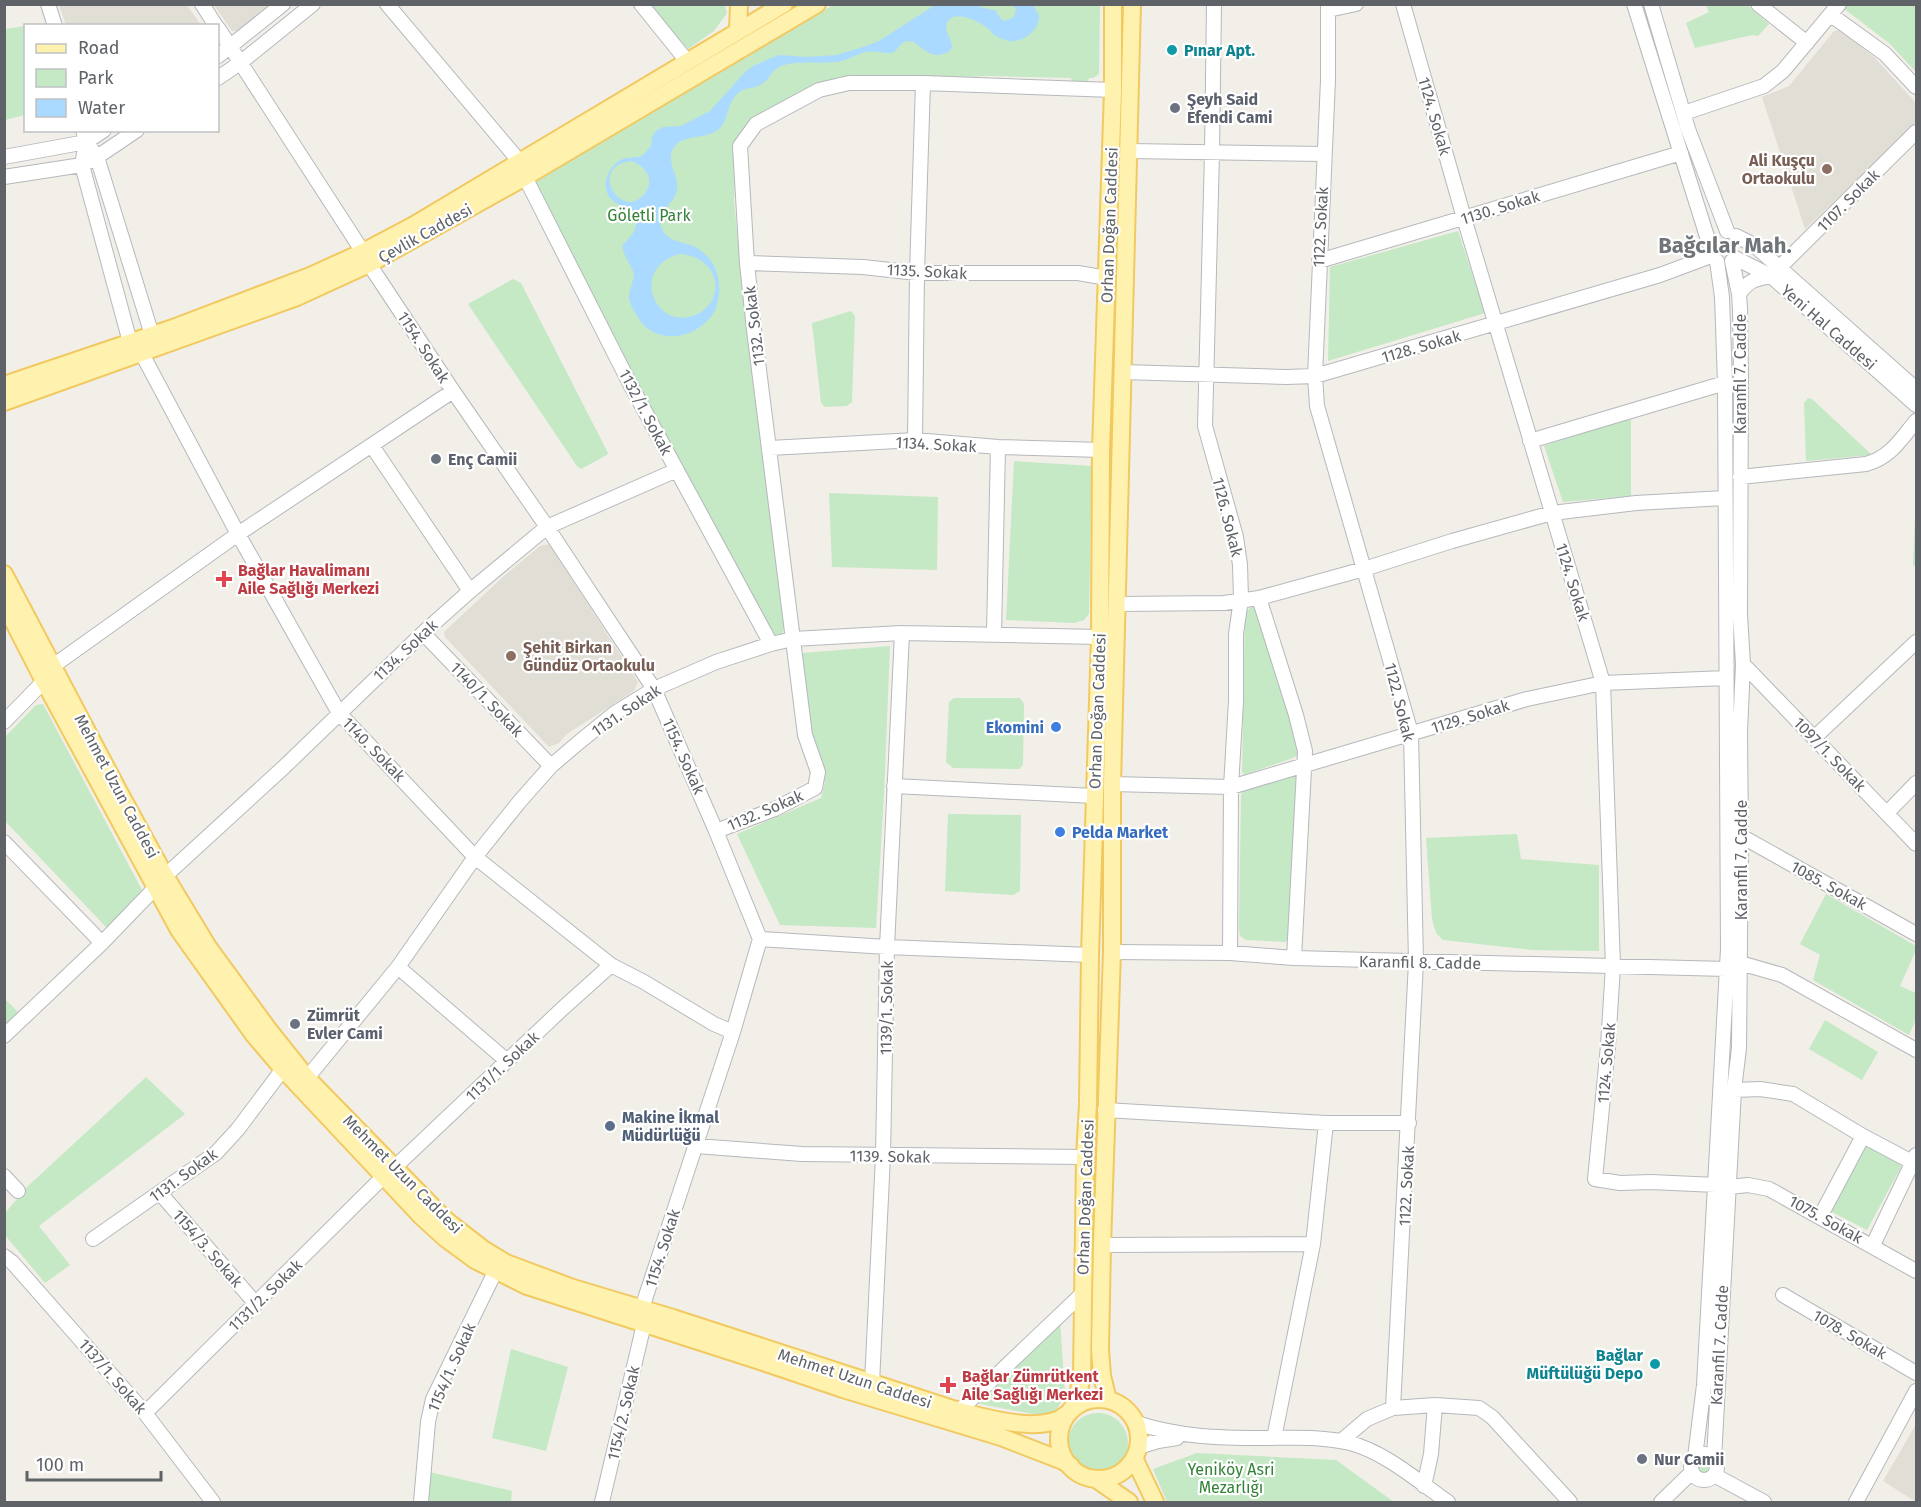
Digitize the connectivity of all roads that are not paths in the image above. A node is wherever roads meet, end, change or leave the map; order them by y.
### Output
1 (48, 4) edge
2 (202, 4) edge
3 (283, 4) edge
4 (296, 4) edge
5 (387, 4) edge
6 (641, 4) edge
7 (739, 4) edge
8 (784, 4) edge
9 (817, 4) edge
10 (1113, 4) edge
11 (1132, 4) edge
12 (1214, 4) edge
13 (1356, 4) edge
14 (1403, 4) edge
15 (1634, 4) edge
16 (1651, 4) edge
17 (1758, 4) edge
18 (312, 6) edge
19 (1328, 8) edge
20 (1835, 10) edge
21 (54, 24) edge
22 (215, 24) edge
23 (219, 30) edge
24 (738, 31) junction
25 (1807, 43) junction
26 (230, 48) junction
27 (219, 55) edge
28 (687, 61) junction
29 (240, 63) junction
30 (219, 77) edge
31 (923, 83) junction
32 (1917, 87) edge
33 (1113, 90) junction
34 (1684, 113) junction
35 (134, 132) edge
36 (1917, 132) edge
37 (84, 136) edge
38 (1129, 151) junction
39 (1212, 153) junction
40 (1681, 153) junction
41 (1324, 154) junction
42 (4, 156) edge
43 (97, 157) junction
44 (82, 165) junction
45 (523, 170) junction
46 (4, 177) edge
47 (1464, 218) junction
48 (1731, 234) junction
49 (122, 240) junction
50 (1712, 253) junction
51 (107, 255) junction
52 (366, 258) junction
53 (1734, 259) junction
54 (1319, 261) junction
55 (747, 263) junction
56 (1775, 272) junction
57 (917, 273) junction
58 (1107, 278) junction
59 (1739, 294) junction
60 (1497, 324) junction
61 (152, 335) junction
62 (136, 347) junction
63 (1123, 372) junction
64 (1207, 375) junction
65 (1315, 376) junction
66 (1725, 383) junction
67 (4, 385) edge
68 (1917, 389) edge
69 (453, 391) junction
70 (4, 402) edge
71 (1917, 405) edge
72 (1917, 421) edge
73 (915, 440) junction
74 (1530, 441) junction
75 (372, 446) junction
76 (998, 447) junction
77 (770, 448) junction
78 (1101, 450) junction
79 (677, 470) junction
80 (1740, 477) junction
81 (1724, 498) junction
82 (1552, 513) junction
83 (547, 527) junction
84 (238, 534) junction
85 (1364, 569) junction
86 (4, 574) edge
87 (470, 591) junction
88 (1259, 598) junction
89 (1241, 599) junction
90 (4, 603) edge
91 (1117, 604) junction
92 (423, 633) junction
93 (902, 633) junction
94 (994, 634) junction
95 (1100, 637) junction
96 (793, 639) junction
97 (1917, 642) edge
98 (771, 644) junction
99 (1743, 664) junction
100 (49, 673) junction
101 (1726, 678) junction
102 (1603, 683) junction
103 (654, 689) junction
104 (339, 713) junction
105 (4, 722) edge
106 (1411, 733) junction
107 (1814, 738) junction
108 (552, 766) junction
109 (1304, 766) junction
110 (1917, 783) edge
111 (1112, 784) junction
112 (894, 786) junction
113 (1231, 787) junction
114 (1094, 796) junction
115 (1887, 813) junction
116 (716, 831) junction
117 (1741, 836) junction
118 (4, 842) edge
119 (1917, 844) edge
120 (475, 857) junction
121 (160, 882) junction
122 (1917, 934) edge
123 (760, 939) junction
124 (102, 943) junction
125 (887, 947) junction
126 (1112, 952) junction
127 (1230, 953) junction
128 (1090, 955) junction
129 (1294, 958) junction
130 (1416, 962) junction
131 (611, 965) junction
132 (1612, 966) junction
133 (1734, 966) junction
134 (398, 967) junction
135 (733, 1032) junction
136 (4, 1036) edge
137 (1916, 1049) edge
138 (507, 1061) junction
139 (283, 1069) junction
140 (307, 1078) junction
141 (1734, 1090) junction
142 (1105, 1110) junction
143 (1326, 1123) junction
144 (1409, 1123) junction
145 (1863, 1136) junction
146 (696, 1146) junction
147 (883, 1156) junction
148 (1085, 1157) junction
149 (1914, 1159) edge
150 (390, 1172) junction
151 (4, 1176) edge
152 (1595, 1179) joint
153 (1723, 1186) junction
154 (18, 1191) dead end
155 (160, 1193) junction
156 (1820, 1217) junction
157 (93, 1239) dead end
158 (1313, 1244) junction
159 (1102, 1245) junction
160 (1873, 1245) junction
161 (4, 1256) edge
162 (1917, 1270) edge
163 (495, 1272) junction
164 (1082, 1294) junction
165 (1783, 1295) dead end
166 (256, 1304) junction
167 (643, 1316) junction
168 (1917, 1373) edge
169 (872, 1383) junction
170 (1917, 1391) edge
171 (1108, 1400) junction
172 (1435, 1405) junction
173 (1393, 1408) junction
174 (959, 1412) junction
175 (145, 1413) junction
176 (1068, 1414) junction
177 (1136, 1423) junction
178 (1191, 1436) junction
179 (1274, 1438) junction
180 (1341, 1441) junction
181 (1136, 1453) junction
182 (1695, 1457) junction
183 (1714, 1458) junction
184 (1071, 1466) junction
185 (1692, 1472) junction
186 (1714, 1475) junction
187 (1096, 1479) junction
188 (1424, 1486) junction
189 (213, 1503) edge
190 (421, 1503) edge
191 (602, 1503) edge
192 (1129, 1503) edge
193 (1155, 1503) edge
194 (1448, 1503) edge
195 (1570, 1503) edge
196 (1661, 1503) edge
197 (1764, 1503) edge
198 (1856, 1503) edge

1 - 21 street
2 - 22 street, 1154. Sokak
3 - 26 street
4 - 18 street
5 - 45 street, 1132/1. Sokak
6 - 28 street
7 - 24 main road
8 - 24 main road, Çevlik Caddesi
9 - 45 main road, Çevlik Caddesi
10 - 33 main road, Orhan Doğan Caddesi
11 - 38 main road
12 - 39 street, 1126. Sokak
13 - 19 street
14 - 47 street, 1124. Sokak
15 - 40 street, Karanfil 7. Cadde
16 - 34 street
17 - 25 street
18 - 29 street
19 - 41 street, 1122. Sokak
20 - 25 street
20 - 32 street
23 - 26 street, 1154. Sokak
24 - 28 main road, Çevlik Caddesi
25 - 34 street
26 - 27 street
26 - 29 street, 1154. Sokak
28 - 45 main road, Çevlik Caddesi
29 - 30 street
29 - 52 street, 1154. Sokak
31 - 33 street, 1132. Sokak
31 - 55 street, 1132. Sokak
31 - 57 street
33 - 58 main road, Orhan Doğan Caddesi
34 - 48 street
35 - 43 street
36 - 56 street, 1107. Sokak
37 - 42 street
37 - 43 street
37 - 44 street
38 - 39 street
38 - 63 main road
39 - 41 street
39 - 64 street, 1126. Sokak
40 - 47 street, 1130. Sokak
40 - 50 street, Karanfil 7. Cadde
41 - 54 street, 1122. Sokak
43 - 44 street
43 - 49 street
44 - 46 street
44 - 51 street, 1140. Sokak
45 - 52 main road, Çevlik Caddesi
45 - 79 street, 1132/1. Sokak
47 - 54 street, 1130. Sokak
47 - 60 street, 1124. Sokak
48 - 50 street
48 - 53 street
48 - 56 street
49 - 51 street
49 - 61 street
50 - 53 street
50 - 60 street, 1128. Sokak
50 - 66 street, Karanfil 7. Cadde
51 - 62 street, 1140. Sokak
52 - 61 main road, Çevlik Caddesi
52 - 62 main road, Çevlik Caddesi
52 - 69 street, 1154. Sokak
53 - 56 street, Yeni Hal Caddesi
53 - 59 street, Karanfil 7. Cadde
54 - 65 street, 1122. Sokak
55 - 57 street, 1135. Sokak
55 - 77 street, 1132. Sokak
56 - 59 street
56 - 68 street
56 - 71 street, Yeni Hal Caddesi
57 - 58 street, 1135. Sokak
57 - 73 street
58 - 78 main road, Orhan Doğan Caddesi
59 - 80 street, Karanfil 7. Cadde
60 - 65 street, 1128. Sokak
60 - 74 street, 1124. Sokak
61 - 62 main road, Çevlik Caddesi
62 - 67 main road, Çevlik Caddesi
62 - 70 main road, Çevlik Caddesi
62 - 84 street, 1140. Sokak
63 - 64 street, 1128. Sokak
63 - 91 main road
64 - 65 street, 1128. Sokak
64 - 89 street, 1126. Sokak
65 - 85 street, 1122. Sokak
66 - 74 street
66 - 81 street, Karanfil 7. Cadde
69 - 75 street
69 - 83 street, 1154. Sokak
72 - 80 street
73 - 76 street, 1134. Sokak
73 - 77 street, 1134. Sokak
74 - 82 street, 1124. Sokak
75 - 84 street
75 - 87 street
76 - 78 street, 1134. Sokak
76 - 94 street
77 - 96 street, 1132. Sokak
78 - 95 main road, Orhan Doğan Caddesi
79 - 83 street, 1134. Sokak
79 - 98 street, 1132/1. Sokak
80 - 99 street, Karanfil 7. Cadde
81 - 82 street
81 - 101 street, Karanfil 7. Cadde
82 - 85 street
82 - 102 street, 1124. Sokak
83 - 87 street, 1134. Sokak
83 - 103 street, 1154. Sokak
84 - 100 street
84 - 104 street, 1140. Sokak
85 - 88 street
85 - 106 street, 1122. Sokak
86 - 100 main road
87 - 92 street, 1134. Sokak
88 - 89 street
88 - 109 street
89 - 91 street
89 - 113 street, 1126. Sokak
90 - 100 main road
91 - 111 main road
92 - 104 street, 1134. Sokak
92 - 108 street, 1140/1. Sokak
93 - 94 street, 1131. Sokak
93 - 96 street, 1131. Sokak
93 - 112 street, 1139/1. Sokak
94 - 95 street, 1131. Sokak
95 - 114 main road, Orhan Doğan Caddesi
96 - 98 street, 1131. Sokak
96 - 116 street, 1132. Sokak
97 - 107 street
98 - 103 street, 1131. Sokak
99 - 107 street, 1097/1. Sokak
99 - 117 street, Karanfil 7. Cadde
100 - 105 street
100 - 121 main road
101 - 102 street, 1129. Sokak
101 - 133 street, Karanfil 7. Cadde
102 - 106 street, 1129. Sokak
102 - 132 street, 1124. Sokak
103 - 108 street, 1131. Sokak
103 - 116 street, 1154. Sokak
104 - 120 street, 1140. Sokak
104 - 121 street, 1134. Sokak
106 - 109 street, 1129. Sokak
106 - 130 street, 1122. Sokak
107 - 115 street, 1097/1. Sokak
108 - 120 street, 1131. Sokak
109 - 113 street, 1129. Sokak
109 - 129 street
110 - 115 street
111 - 113 street, 1129. Sokak
111 - 126 main road
112 - 114 street
112 - 125 street, 1139/1. Sokak
113 - 127 street, 1126. Sokak
114 - 128 main road, Orhan Doğan Caddesi
115 - 119 street, 1097/1. Sokak
116 - 123 street, 1154. Sokak
117 - 122 street, 1085. Sokak
117 - 133 street, Karanfil 7. Cadde
118 - 124 street
120 - 131 street, 1140. Sokak
120 - 134 street, 1131. Sokak
121 - 124 street, 1134. Sokak
121 - 139 main road
121 - 140 main road, Mehmet Uzun Caddesi
123 - 125 street
123 - 135 street, 1154. Sokak
124 - 136 street, 1134. Sokak
125 - 128 street
125 - 147 street, 1139/1. Sokak
126 - 127 street, Karanfil 8. Cadde
126 - 142 main road
127 - 129 street, Karanfil 8. Cadde
128 - 148 main road, Orhan Doğan Caddesi
129 - 130 street, Karanfil 8. Cadde
130 - 132 street, Karanfil 8. Cadde
130 - 144 street, 1122. Sokak
131 - 135 street, 1140. Sokak
131 - 138 street, 1131/1. Sokak
132 - 133 street, Karanfil 8. Cadde
132 - 152 street, 1124. Sokak
133 - 137 street, Karanfil 8. Cadde
133 - 141 street, Karanfil 7. Cadde
133 - 153 street, Karanfil 7. Cadde
134 - 138 street
134 - 140 street, 1131. Sokak
135 - 146 street, 1154. Sokak
138 - 150 street, 1131/1. Sokak
139 - 150 main road
139 - 155 street, 1131. Sokak
140 - 150 main road, Mehmet Uzun Caddesi
141 - 145 street
141 - 153 street, Karanfil 7. Cadde
142 - 143 street
142 - 159 main road
143 - 144 street
143 - 158 street
144 - 173 street, 1122. Sokak
145 - 149 street
145 - 156 street
146 - 147 street, 1139. Sokak
146 - 167 street, 1154. Sokak
147 - 148 street, 1139. Sokak
147 - 169 street, 1139/1. Sokak
148 - 164 main road, Orhan Doğan Caddesi
149 - 160 street
150 - 163 main road
150 - 166 street, 1131/2. Sokak
150 - 167 main road, Mehmet Uzun Caddesi
151 - 154 street
152 - 153 street, 1075. Sokak
153 - 156 street, 1075. Sokak
153 - 182 street, Karanfil 7. Cadde
153 - 183 street, Karanfil 7. Cadde
155 - 157 street, 1131. Sokak
155 - 166 street, 1154/3. Sokak
156 - 160 street, 1075. Sokak
158 - 159 street
158 - 179 street
159 - 171 main road
160 - 162 street, 1075. Sokak
161 - 175 street, 1137/1. Sokak
163 - 167 main road
163 - 190 street, 1154/1. Sokak
164 - 174 street
164 - 176 main road, Orhan Doğan Caddesi
165 - 168 street, 1078. Sokak
166 - 175 street, 1131/2. Sokak
167 - 169 main road, Mehmet Uzun Caddesi
167 - 184 main road
167 - 191 street, 1154/2. Sokak
169 - 174 main road, Mehmet Uzun Caddesi
170 - 198 street
171 - 176 main road
171 - 177 main road
172 - 173 street
172 - 188 street
172 - 195 street
173 - 180 street
174 - 176 main road, Mehmet Uzun Caddesi
175 - 189 street, 1137/1. Sokak
176 - 184 main road
177 - 178 street
177 - 181 main road
178 - 179 street
178 - 181 street
179 - 180 street
180 - 188 street
181 - 187 main road
181 - 193 main road
182 - 183 street
182 - 185 street
183 - 186 street
184 - 187 main road
185 - 186 street
185 - 196 street
186 - 197 street
187 - 192 main road
188 - 194 street

